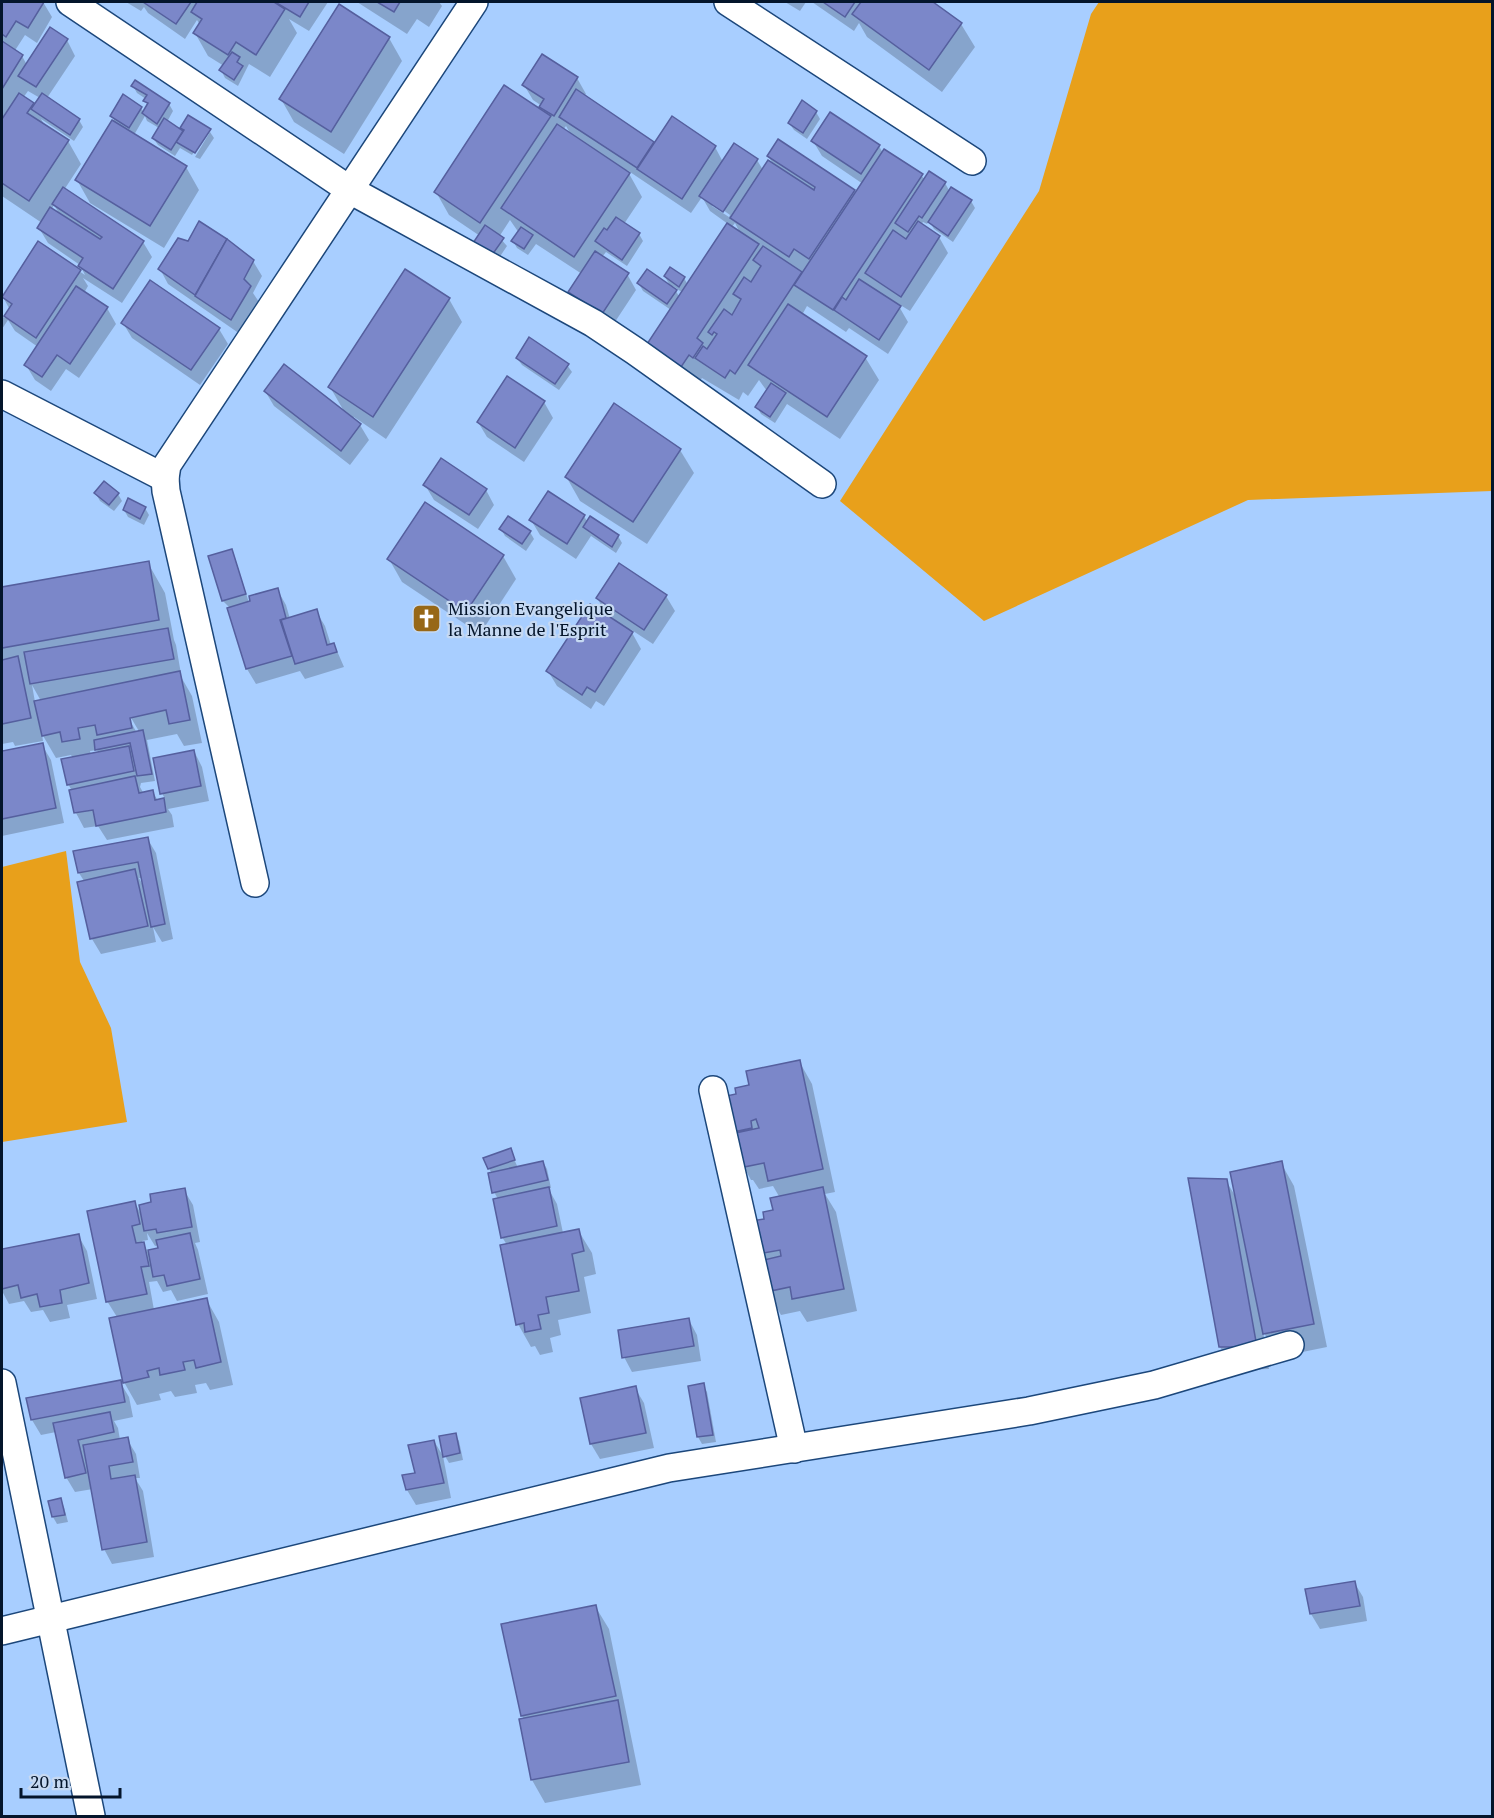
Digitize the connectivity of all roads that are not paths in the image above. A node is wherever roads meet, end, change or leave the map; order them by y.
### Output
1 (70, 2) edge
2 (474, 2) edge
3 (728, 2) edge
4 (972, 161) dead end
5 (350, 190) junction
6 (2, 394) edge
7 (165, 478) junction
8 (822, 484) dead end
9 (255, 883) dead end
10 (712, 1090) dead end
11 (1290, 1345) dead end
12 (2, 1383) edge
13 (794, 1449) junction
14 (50, 1619) junction
15 (2, 1631) edge
16 (91, 1816) edge

1 - 5 street
2 - 5 street
3 - 4 street
5 - 7 street
5 - 8 street
6 - 7 street
7 - 9 street
10 - 13 street
11 - 13 street
12 - 14 street
13 - 14 street
14 - 15 street
14 - 16 street

